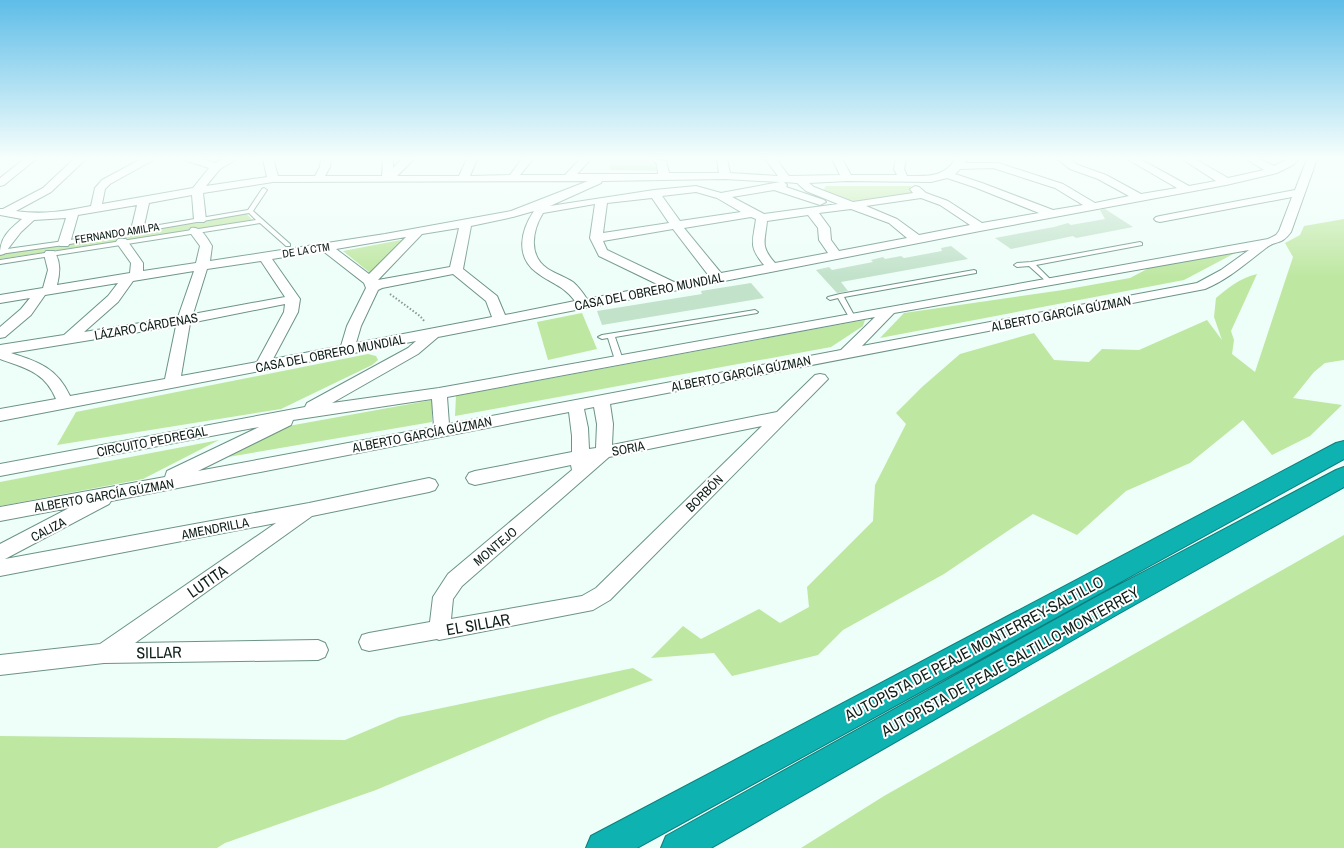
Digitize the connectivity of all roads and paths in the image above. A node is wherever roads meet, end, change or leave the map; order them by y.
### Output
1 (29, 199) edge
2 (98, 199) edge
3 (152, 199) edge
4 (197, 199) edge
5 (258, 199) edge
6 (558, 199) edge
7 (613, 199) edge
8 (658, 199) edge
9 (726, 199) edge
10 (810, 199) edge
11 (833, 199) edge
12 (886, 199) edge
13 (934, 199) edge
14 (1012, 199) edge
15 (1081, 199) edge
16 (1137, 199) edge
17 (1266, 199) edge
18 (1298, 199) edge
19 (144, 200) junction
20 (602, 200) junction
21 (850, 206) junction
22 (834, 207) junction
23 (1095, 207) junction
24 (96, 208) junction
25 (537, 208) junction
26 (810, 210) junction
27 (250, 211) junction
28 (2, 212) edge
29 (73, 212) junction
30 (1053, 214) junction
31 (758, 216) junction
32 (31, 217) junction
33 (1160, 219) dead end
34 (260, 222) junction
35 (465, 224) junction
36 (198, 225) junction
37 (677, 226) junction
38 (980, 227) junction
39 (137, 230) junction
40 (418, 232) junction
41 (596, 238) junction
42 (918, 240) junction
43 (122, 242) junction
44 (64, 243) junction
45 (1264, 243) junction
46 (1140, 244) dead end
47 (288, 246) dead end
48 (326, 247) junction
49 (0, 252) edge
50 (50, 254) junction
51 (836, 255) junction
52 (265, 257) junction
53 (0, 262) edge
54 (1030, 264) junction
55 (1018, 265) dead end
56 (201, 267) junction
57 (772, 267) junction
58 (456, 270) junction
59 (974, 272) dead end
60 (133, 276) junction
61 (718, 278) junction
62 (1050, 282) junction
63 (374, 284) junction
64 (673, 287) junction
65 (45, 291) junction
66 (840, 296) junction
67 (830, 298) dead end
68 (0, 299) edge
69 (292, 299) junction
70 (584, 304) junction
71 (890, 310) junction
72 (755, 312) dead end
73 (852, 317) junction
74 (184, 320) junction
75 (500, 320) junction
76 (434, 333) junction
77 (0, 334) edge
78 (611, 336) junction
79 (602, 337) dead end
80 (68, 339) junction
81 (347, 349) junction
82 (0, 350) edge
83 (0, 354) edge
84 (845, 354) junction
85 (619, 360) junction
86 (262, 366) junction
87 (820, 379) dead end
88 (172, 383) junction
89 (439, 393) junction
90 (601, 400) junction
91 (65, 402) junction
92 (575, 405) junction
93 (303, 413) junction
94 (0, 414) edge
95 (781, 417) junction
96 (442, 430) junction
97 (1344, 449) edge
98 (604, 452) junction
99 (581, 457) junction
100 (0, 470) edge
101 (1344, 476) edge
102 (577, 477) junction
103 (475, 478) dead end
104 (154, 486) junction
105 (429, 486) dead end
106 (116, 492) junction
107 (309, 510) junction
108 (0, 514) edge
109 (0, 553) edge
110 (0, 568) edge
111 (586, 604) joint
112 (439, 631) junction
113 (369, 642) dead end
114 (318, 650) dead end
115 (104, 653) junction
116 (0, 665) edge
117 (603, 848) edge
118 (678, 848) edge

1 - 28 street
2 - 24 street
3 - 19 street
4 - 36 street
5 - 27 lane
6 - 25 street, DE LA CTM
7 - 20 street
8 - 37 street
9 - 31 street
10 - 22 street
11 - 21 street
12 - 21 street
13 - 38 street
14 - 30 street
15 - 23 street
16 - 23 street, CASA DEL OBRERO MUNDIAL
17 - 33 street
18 - 45 street, ALBERTO GARCÍA GÚZMAN
19 - 24 street
19 - 39 street
20 - 25 street
20 - 41 street
21 - 22 street
21 - 42 street
22 - 26 street
23 - 30 street, CASA DEL OBRERO MUNDIAL
24 - 29 street
25 - 35 street, DE LA CTM
25 - 70 street
26 - 31 street
26 - 51 street
27 - 34 lane
27 - 36 lane
28 - 32 street
29 - 32 street
29 - 44 street
30 - 38 street, CASA DEL OBRERO MUNDIAL
31 - 37 street
31 - 57 street
32 - 49 street
34 - 36 lane, FERNANDO AMILPA
34 - 47 lane
35 - 40 street, DE LA CTM
35 - 58 street
36 - 39 lane
36 - 43 lane, FERNANDO AMILPA
36 - 56 street
37 - 41 street
37 - 61 street
38 - 42 street, CASA DEL OBRERO MUNDIAL
39 - 44 lane
40 - 48 street, DE LA CTM
40 - 63 street
41 - 64 street
42 - 51 street, CASA DEL OBRERO MUNDIAL
43 - 50 lane, FERNANDO AMILPA
43 - 60 street
44 - 49 lane
45 - 62 street, ALBERTO GARCÍA GÚZMAN
45 - 84 street, ALBERTO GARCÍA GÚZMAN
46 - 54 lane
48 - 52 street, DE LA CTM
48 - 63 street
50 - 53 lane, FERNANDO AMILPA
50 - 65 street
51 - 57 street, CASA DEL OBRERO MUNDIAL
52 - 56 street, DE LA CTM
52 - 69 street
54 - 55 lane
54 - 62 lane
56 - 60 street, DE LA CTM
56 - 74 street
57 - 61 street, CASA DEL OBRERO MUNDIAL
58 - 63 street
58 - 75 street
59 - 66 lane
60 - 65 street, DE LA CTM
60 - 80 street
61 - 64 street, CASA DEL OBRERO MUNDIAL
62 - 71 street, ALBERTO GARCÍA GÚZMAN
63 - 76 path
63 - 81 street
64 - 70 street, CASA DEL OBRERO MUNDIAL
65 - 68 street, DE LA CTM
65 - 77 street
66 - 67 lane
66 - 73 lane
69 - 74 street, LÁZARO CÁRDENAS
69 - 86 street
70 - 75 street, CASA DEL OBRERO MUNDIAL
71 - 73 street, ALBERTO GARCÍA GÚZMAN
71 - 84 street
72 - 78 lane
73 - 85 street, ALBERTO GARCÍA GÚZMAN
74 - 80 street, LÁZARO CÁRDENAS
74 - 88 street
75 - 76 street, CASA DEL OBRERO MUNDIAL
76 - 81 street, CASA DEL OBRERO MUNDIAL
76 - 93 street
78 - 79 lane
78 - 85 lane
80 - 82 street, LÁZARO CÁRDENAS
81 - 86 street, CASA DEL OBRERO MUNDIAL
83 - 91 street
84 - 90 street, ALBERTO GARCÍA GÚZMAN
85 - 89 street, ALBERTO GARCÍA GÚZMAN
86 - 88 street, CASA DEL OBRERO MUNDIAL
87 - 95 street, BORBÓN
88 - 91 street, CASA DEL OBRERO MUNDIAL
89 - 93 street, ALBERTO GARCÍA GÚZMAN
89 - 96 street
90 - 92 street, ALBERTO GARCÍA GÚZMAN
90 - 98 street
91 - 94 street, CASA DEL OBRERO MUNDIAL
92 - 96 street, ALBERTO GARCÍA GÚZMAN
92 - 99 street
93 - 100 street, CIRCUITO PEDREGAL
93 - 104 street
95 - 98 street, SORIA
95 - 111 street, BORBÓN
96 - 104 street, ALBERTO GARCÍA GÚZMAN
97 - 117 highway, AUTOPISTA DE PEAJE MONTERREY-SALTILLO
98 - 99 street, SORIA
98 - 102 street, MONTEJO
99 - 102 street
99 - 103 street, SORIA
101 - 118 highway, AUTOPISTA DE PEAJE SALTILLO-MONTERREY
102 - 112 street, MONTEJO
104 - 106 street, ALBERTO GARCÍA GÚZMAN
105 - 107 street, AMENDRILLA
106 - 108 street, ALBERTO GARCÍA GÚZMAN
106 - 109 street, CALIZA
107 - 110 street, AMENDRILLA
107 - 115 street, LUTITA
111 - 112 street, EL SILLAR
112 - 113 street, EL SILLAR
114 - 115 street, SILLAR
115 - 116 street, SILLAR

